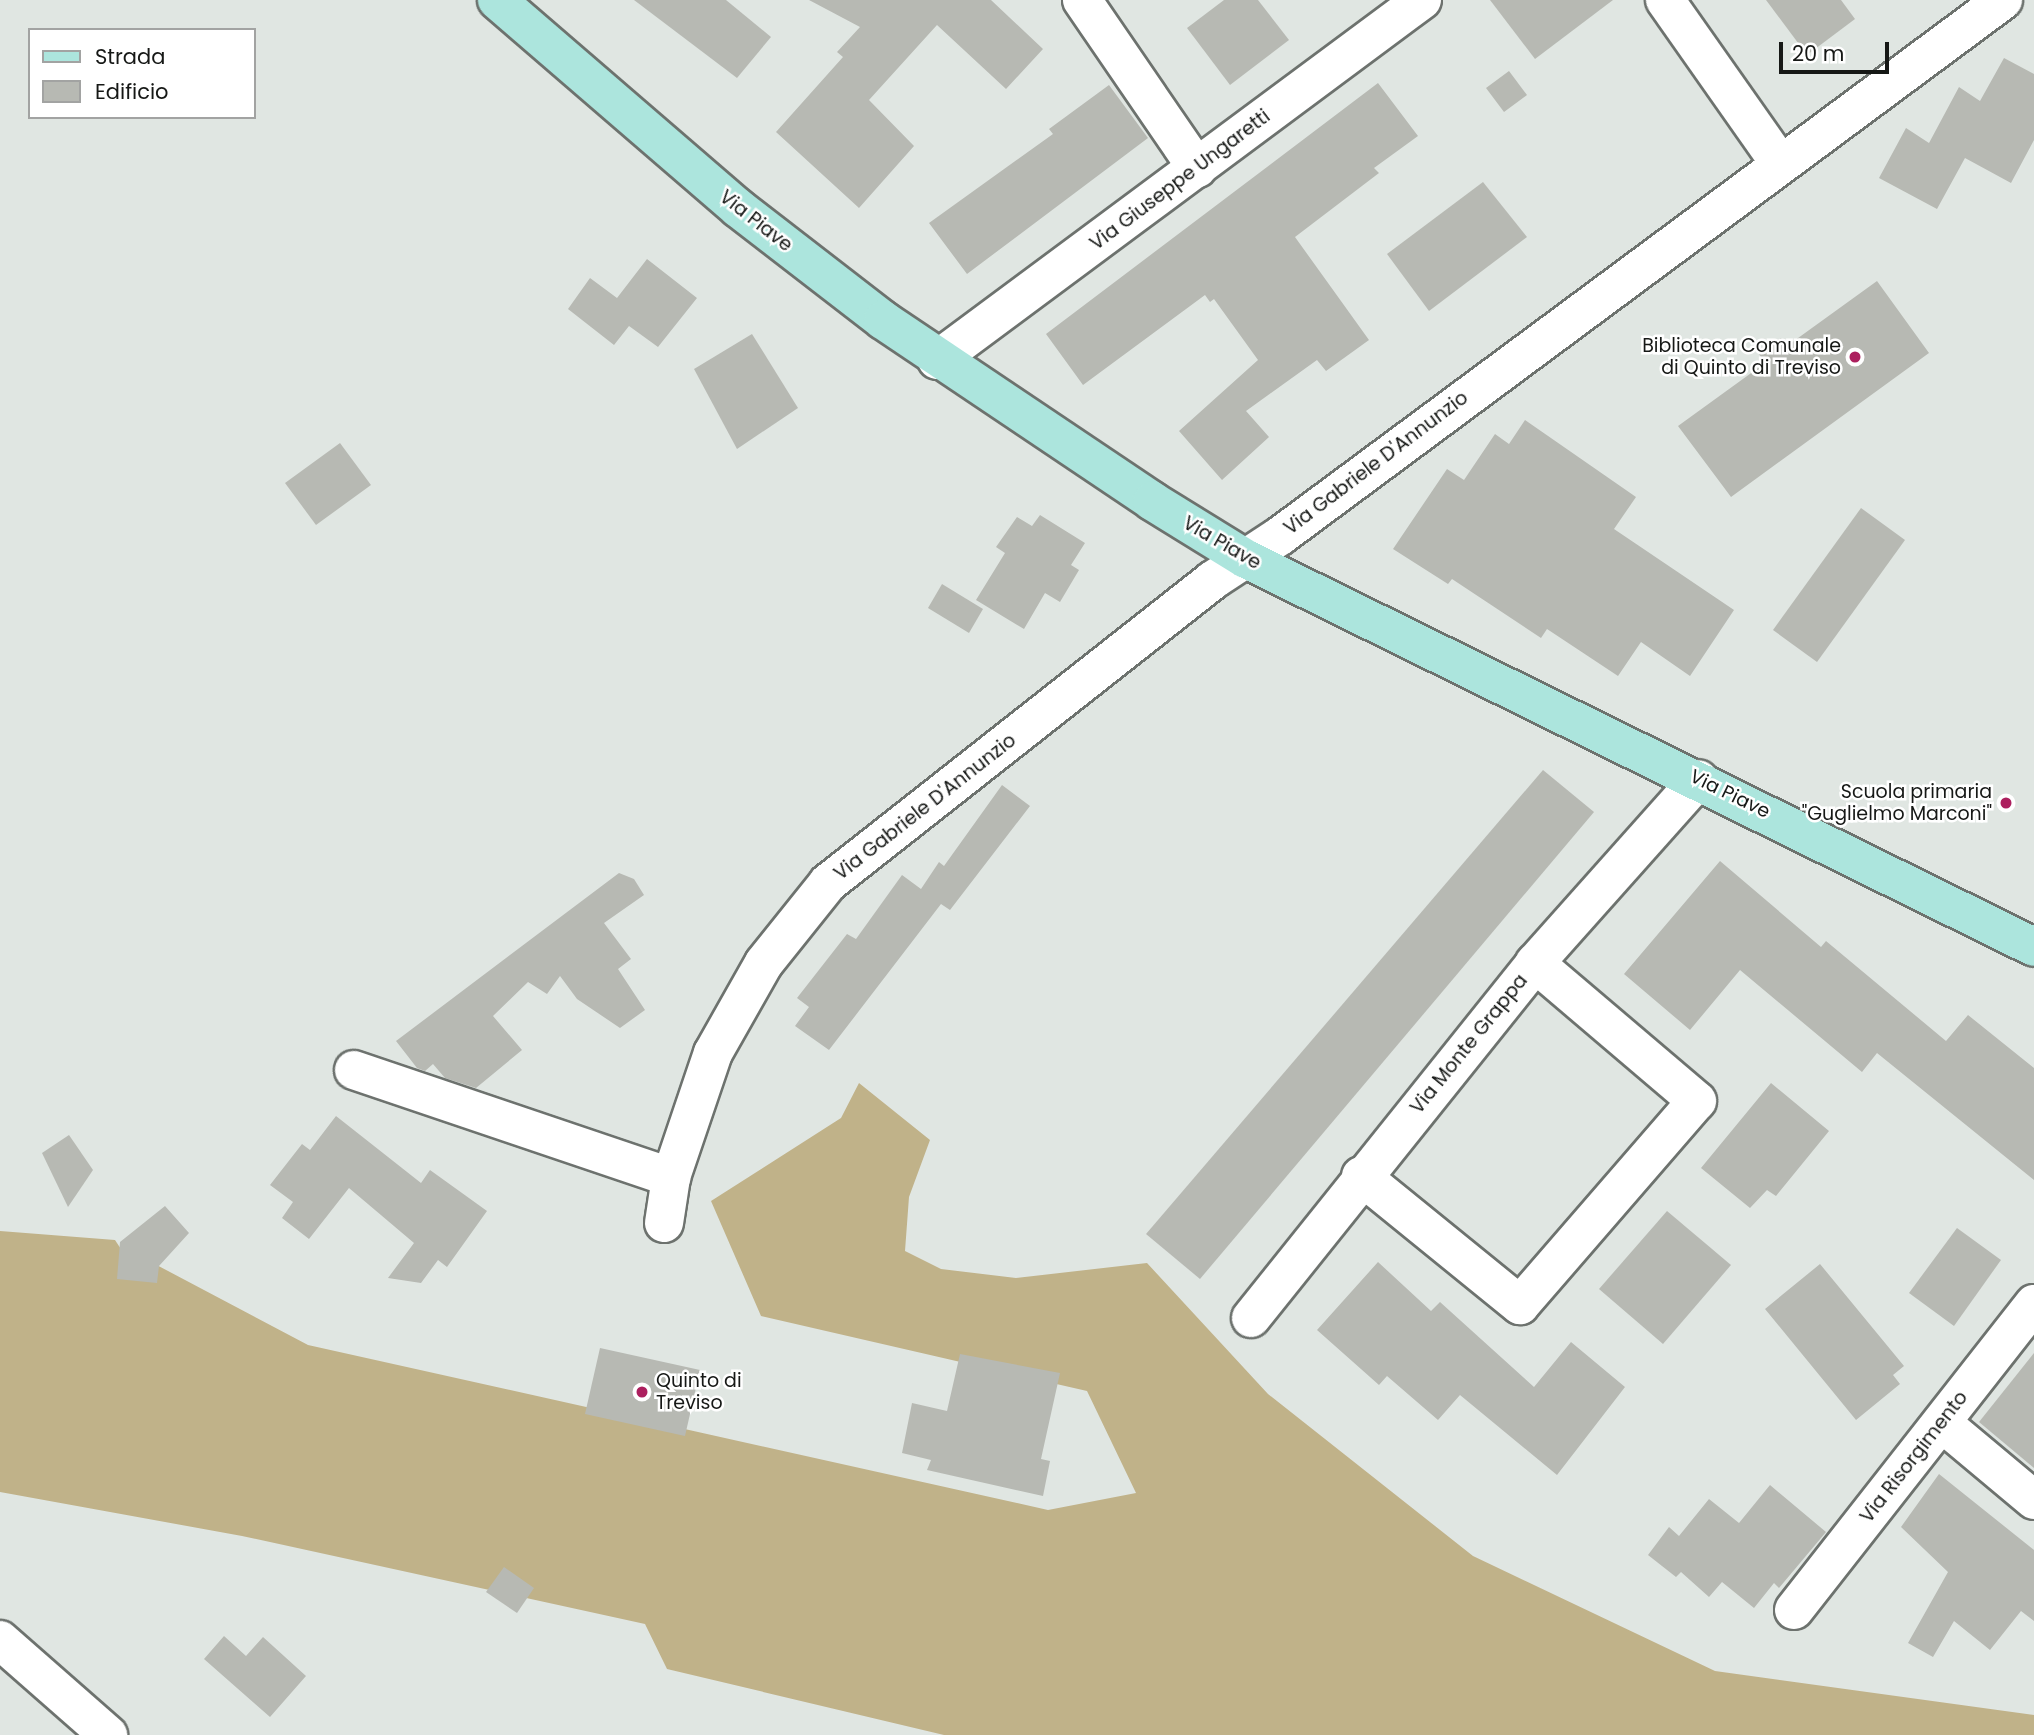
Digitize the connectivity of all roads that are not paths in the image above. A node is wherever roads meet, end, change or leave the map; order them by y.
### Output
1 (497, 0) edge
2 (1082, 0) edge
3 (1422, 0) edge
4 (1665, 0) edge
5 (2003, 0) edge
6 (1779, 162) junction
7 (1197, 167) junction
8 (937, 360) junction
9 (1246, 559) junction
10 (1699, 779) junction
11 (2034, 947) edge
12 (1535, 963) junction
13 (354, 1070) dead end
14 (1362, 1176) junction
15 (671, 1177) junction
16 (664, 1223) dead end
17 (2034, 1304) edge
18 (1251, 1318) dead end
19 (1942, 1423) junction
20 (2034, 1500) edge
21 (1794, 1610) dead end
22 (0, 1640) edge
23 (108, 1735) edge

1 - 8 main road, Via Piave
2 - 7 street
3 - 7 street, Via Giuseppe Ungaretti
4 - 6 street
5 - 6 street, Via Gabriele D'Annunzio
6 - 9 street, Via Gabriele D'Annunzio
7 - 8 street, Via Giuseppe Ungaretti
8 - 9 main road, Via Piave
9 - 10 main road, Via Piave
9 - 15 street, Via Gabriele D'Annunzio
10 - 11 main road, Via Piave
10 - 12 street, Via Monte Grappa
12 - 14 street, Via Monte Grappa
12 - 14 street
13 - 15 street
14 - 18 street, Via Monte Grappa
15 - 16 street, Via Gabriele D'Annunzio
17 - 19 street, Via Risorgimento
19 - 20 street
19 - 21 street, Via Risorgimento
22 - 23 street

